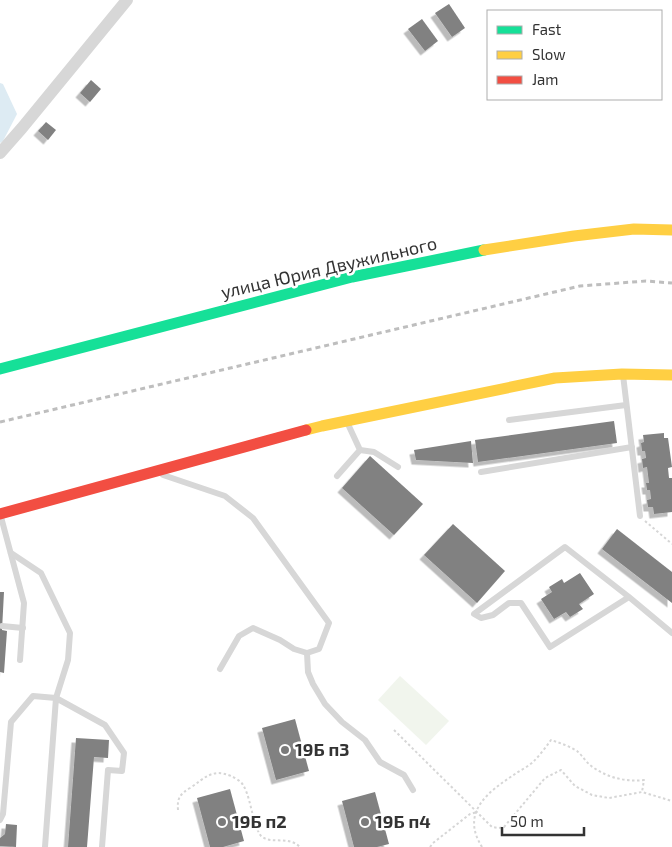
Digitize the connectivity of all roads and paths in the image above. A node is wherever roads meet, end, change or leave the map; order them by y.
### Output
1 (127, 0) edge
2 (0, 153) edge
3 (672, 230) edge
4 (328, 295) dead end
5 (0, 369) edge
6 (622, 374) junction
7 (672, 375) edge
8 (0, 379) edge
9 (626, 405) junction
10 (509, 420) dead end
11 (346, 421) junction
12 (632, 447) junction
13 (360, 450) junction
14 (398, 466) dead end
15 (154, 472) junction
16 (481, 472) dead end
17 (337, 476) dead end
18 (0, 514) edge
19 (640, 516) joint
20 (672, 544) edge
21 (10, 553) junction
22 (629, 597) junction
23 (2, 626) dead end
24 (23, 628) junction
25 (672, 634) edge
26 (307, 653) junction
27 (20, 660) dead end
28 (220, 669) dead end
29 (56, 698) junction
30 (394, 730) dead end
31 (413, 790) dead end
32 (642, 792) junction
33 (672, 801) edge
34 (178, 810) dead end
35 (477, 812) junction
36 (0, 820) edge
37 (45, 847) edge
38 (102, 847) edge
39 (300, 847) edge
40 (430, 847) edge
41 (482, 847) edge

1 - 2 street
3 - 5 main road, улица Юрия Двужильного
4 - 8 main road, улица Юрия Двужильного
6 - 7 main road
6 - 9 lane
6 - 11 main road
9 - 10 lane
9 - 12 lane
11 - 13 lane
11 - 15 main road
12 - 16 lane
12 - 19 lane
13 - 14 lane
13 - 17 lane
15 - 18 main road
15 - 26 lane
18 - 21 lane
19 - 20 path
21 - 24 lane
21 - 29 lane
22 - 22 lane
22 - 25 lane
23 - 24 lane
24 - 27 lane
26 - 28 lane
26 - 31 lane
29 - 36 lane
29 - 37 lane
29 - 38 lane
30 - 35 path
32 - 33 path
32 - 35 path
32 - 35 path
34 - 39 path
35 - 40 path
35 - 41 path

